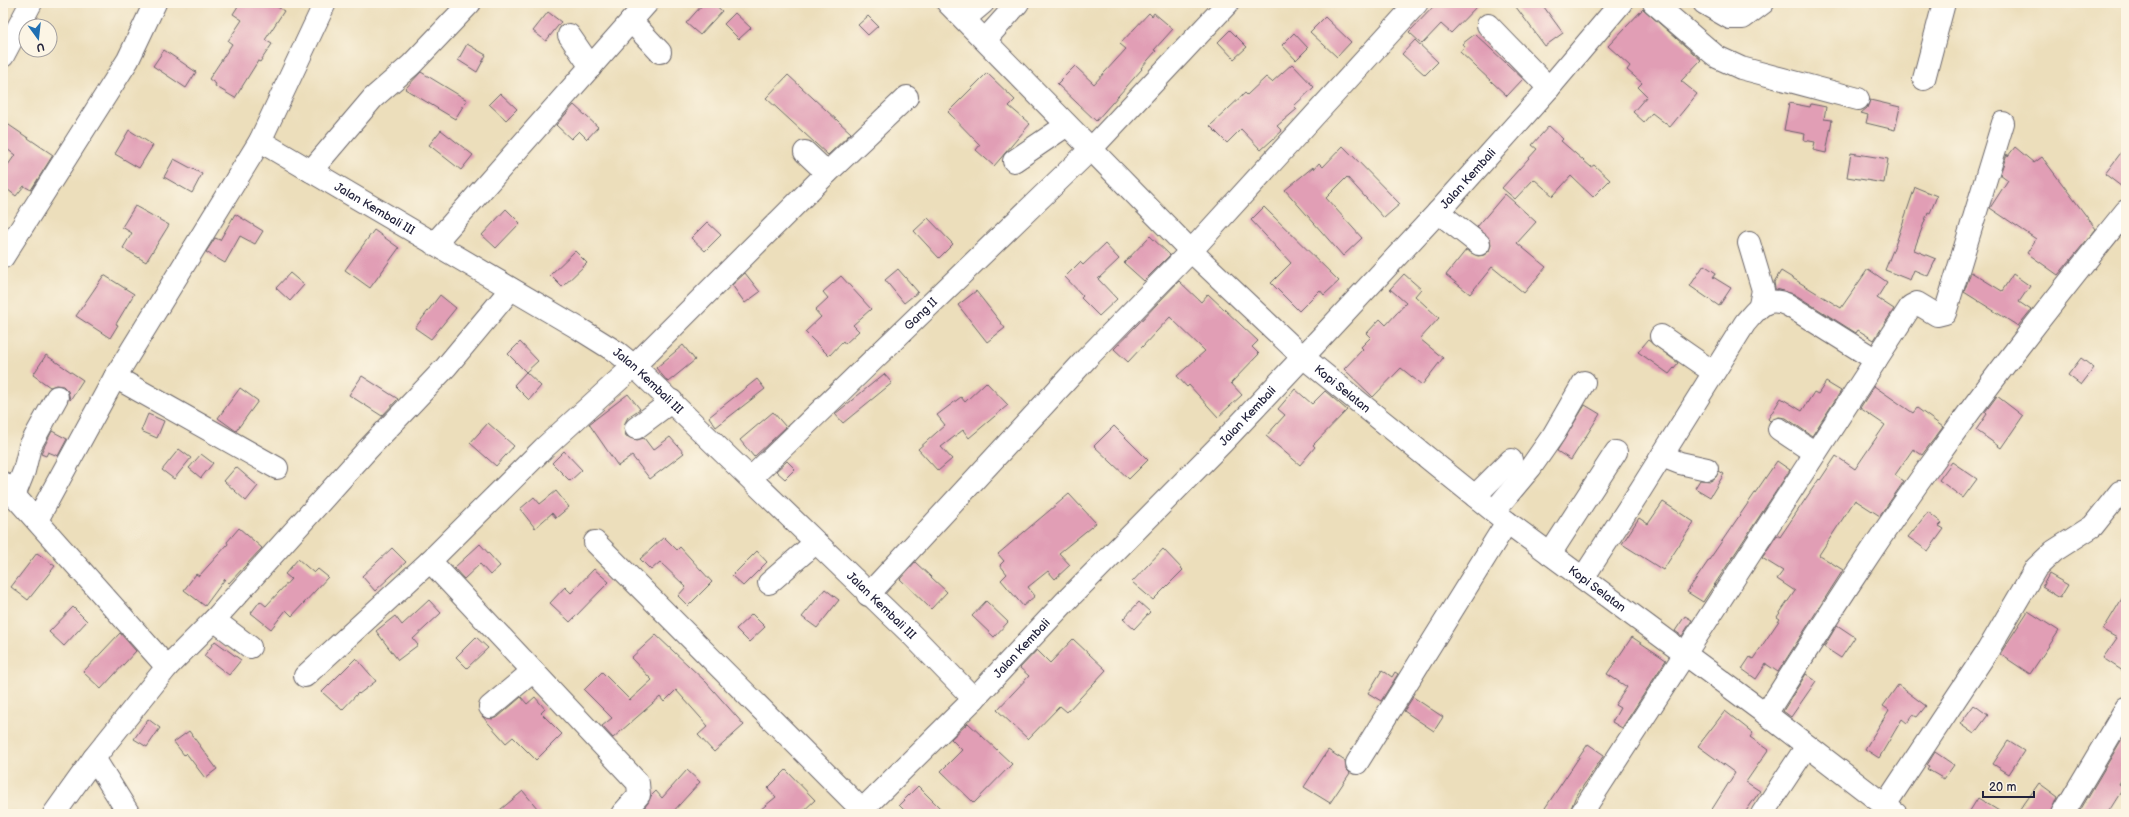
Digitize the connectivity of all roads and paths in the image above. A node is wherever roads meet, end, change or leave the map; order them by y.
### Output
1 (32, 3) edge
2 (155, 3) edge
3 (325, 3) edge
4 (470, 3) edge
5 (647, 3) edge
6 (948, 3) edge
7 (983, 3) edge
8 (1018, 3) edge
9 (1228, 3) edge
10 (1417, 3) edge
11 (1654, 3) edge
12 (1704, 3) edge
13 (1763, 3) edge
14 (1944, 3) edge
15 (1615, 6) edge
16 (964, 19) junction
17 (631, 21) junction
18 (1488, 25) dead end
19 (569, 35) dead end
20 (985, 40) junction
21 (660, 52) dead end
22 (3, 56) edge
23 (591, 66) junction
24 (1924, 79) dead end
25 (1549, 88) junction
26 (908, 97) dead end
27 (1858, 99) dead end
28 (2003, 124) dead end
29 (1068, 125) junction
30 (260, 141) junction
31 (1091, 149) junction
32 (805, 152) dead end
33 (1014, 161) dead end
34 (311, 171) junction
35 (826, 173) junction
36 (2126, 211) edge
37 (1438, 212) junction
38 (1749, 243) dead end
39 (434, 244) junction
40 (1480, 244) dead end
41 (1191, 251) junction
42 (3, 257) edge
43 (511, 289) junction
44 (1760, 305) junction
45 (1661, 336) dead end
46 (1303, 357) junction
47 (1876, 360) junction
48 (634, 366) junction
49 (1713, 372) junction
50 (115, 377) junction
51 (1584, 382) dead end
52 (57, 397) dead end
53 (672, 401) junction
54 (636, 428) dead end
55 (1779, 429) dead end
56 (1616, 452) dead end
57 (1815, 453) junction
58 (1662, 456) junction
59 (1511, 460) dead end
60 (277, 468) dead end
61 (1706, 469) dead end
62 (750, 478) junction
63 (8, 489) edge
64 (2120, 492) dead end
65 (1474, 496) junction
66 (1500, 517) junction
67 (37, 520) junction
68 (595, 542) dead end
69 (815, 543) junction
70 (1550, 554) junction
71 (430, 561) junction
72 (1583, 578) junction
73 (769, 583) dead end
74 (868, 594) junction
75 (214, 620) junction
76 (250, 647) dead end
77 (1684, 654) junction
78 (168, 667) junction
79 (533, 671) junction
80 (305, 676) dead end
81 (974, 699) junction
82 (490, 707) dead end
83 (2126, 708) edge
84 (1766, 714) junction
85 (1807, 746) junction
86 (94, 758) junction
87 (1357, 763) dead end
88 (1888, 810) edge
89 (860, 812) edge
90 (54, 814) edge
91 (129, 814) edge
92 (622, 814) edge
93 (1580, 814) edge
94 (1762, 814) edge
95 (2063, 814) edge

1 - 22 street
2 - 42 street
3 - 30 street
4 - 34 street
5 - 17 street
6 - 16 street, Kopi Selatan
7 - 16 street
8 - 20 street
9 - 31 street, Gang II
10 - 41 street
11 - 27 street
12 - 13 street
14 - 24 street
15 - 25 street, Jalan Kembali
16 - 20 street, Kopi Selatan
17 - 21 street
17 - 23 street
18 - 25 street
19 - 23 street
20 - 29 street, Kopi Selatan
23 - 39 street
25 - 37 street, Jalan Kembali
26 - 35 street
28 - 47 street
29 - 31 street, Kopi Selatan
29 - 33 street
30 - 34 street, Jalan Kembali III
30 - 50 street
31 - 41 street, Kopi Selatan
31 - 62 street, Gang II
32 - 35 street
34 - 39 street, Jalan Kembali III
35 - 48 street
36 - 84 street
37 - 40 street
37 - 46 street, Jalan Kembali
38 - 44 street
39 - 43 street, Jalan Kembali III
41 - 46 street, Kopi Selatan
41 - 74 street
43 - 48 street, Jalan Kembali III
43 - 75 street
44 - 47 street
44 - 49 street
45 - 49 street
46 - 65 street, Kopi Selatan
46 - 81 street, Jalan Kembali
47 - 57 street
48 - 53 street, Jalan Kembali III
48 - 71 street
49 - 58 street
50 - 60 street
50 - 67 street
51 - 66 street
52 - 63 street
53 - 54 street
53 - 62 street, Jalan Kembali III
55 - 57 street
56 - 70 street
57 - 77 street
58 - 61 street
58 - 72 street
59 - 65 street
62 - 69 street, Jalan Kembali III
63 - 67 street
64 - 88 street
65 - 66 street, Kopi Selatan
66 - 70 street, Kopi Selatan
66 - 87 street
67 - 78 street
68 - 89 street
69 - 73 street
69 - 74 street, Jalan Kembali III
70 - 72 street, Kopi Selatan
71 - 79 street
71 - 80 street
72 - 77 street, Kopi Selatan
74 - 81 street, Jalan Kembali III
75 - 76 street
75 - 78 street
77 - 84 street, Kopi Selatan
77 - 93 street
78 - 86 street
79 - 82 street
79 - 92 street
81 - 89 street, Jalan Kembali
83 - 95 street
84 - 85 street, Kopi Selatan
85 - 88 street, Kopi Selatan
85 - 94 street
86 - 90 street
86 - 91 street

